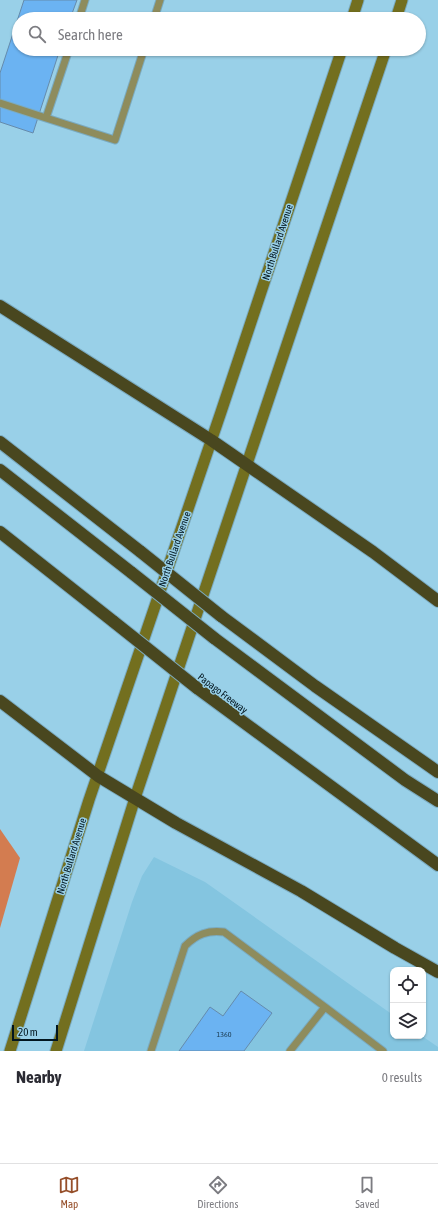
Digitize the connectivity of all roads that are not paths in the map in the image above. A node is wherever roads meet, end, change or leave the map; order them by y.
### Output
1 (85, 0) edge
2 (160, 0) edge
3 (358, 0) edge
4 (402, 0) edge
5 (81, 12) edge
6 (156, 12) edge
7 (354, 12) edge
8 (398, 12) edge
9 (67, 56) edge
10 (142, 56) edge
11 (340, 56) edge
12 (384, 56) edge
13 (0, 103) edge
14 (46, 118) junction
15 (0, 306) edge
16 (211, 440) junction
17 (0, 442) edge
18 (246, 466) junction
19 (0, 470) edge
20 (0, 532) edge
21 (438, 601) edge
22 (0, 701) edge
23 (438, 772) edge
24 (98, 776) junction
25 (135, 798) junction
26 (438, 801) edge
27 (438, 865) edge
28 (438, 972) edge
29 (325, 1008) junction
30 (10, 1051) edge
31 (56, 1051) edge
32 (151, 1051) edge
33 (290, 1051) edge
34 (383, 1051) edge

1 - 5 lane
2 - 6 lane
3 - 7 main road
4 - 8 main road
9 - 14 lane
10 - 14 lane
11 - 16 main road, North Bullard Avenue
12 - 18 main road
13 - 14 lane
15 - 16 highway
16 - 18 highway
16 - 24 main road, North Bullard Avenue
17 - 23 highway, bridge
18 - 21 highway
18 - 25 main road
19 - 26 highway, bridge
20 - 27 highway, Papago Freeway, bridge
22 - 24 highway
24 - 25 highway
24 - 30 main road, North Bullard Avenue
25 - 28 highway
25 - 31 main road
29 - 32 lane
29 - 33 lane
29 - 34 lane

